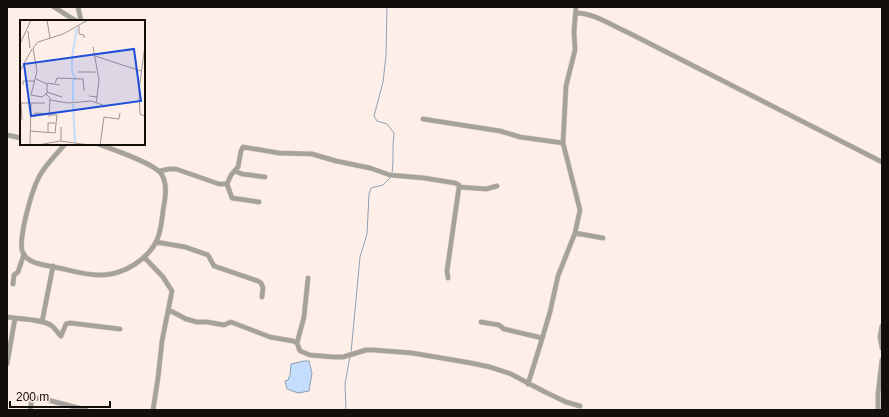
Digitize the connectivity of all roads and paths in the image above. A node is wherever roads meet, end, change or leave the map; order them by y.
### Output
1 (54, 7) edge
2 (78, 7) edge
3 (576, 10) edge
4 (74, 20) edge
5 (81, 20) edge
6 (423, 119) dead end
7 (7, 135) edge
8 (20, 138) edge
9 (563, 143) junction
10 (64, 145) edge
11 (101, 145) edge
12 (882, 162) edge
13 (160, 171) junction
14 (235, 171) junction
15 (265, 177) dead end
16 (227, 184) junction
17 (459, 186) junction
18 (497, 186) dead end
19 (259, 202) dead end
20 (574, 233) junction
21 (603, 238) dead end
22 (156, 242) junction
23 (24, 254) junction
24 (144, 257) junction
25 (53, 266) junction
26 (308, 278) dead end
27 (448, 278) dead end
28 (13, 284) dead end
29 (262, 297) dead end
30 (169, 310) junction
31 (7, 317) edge
32 (15, 318) junction
33 (42, 322) junction
34 (481, 322) dead end
35 (882, 326) edge
36 (120, 329) dead end
37 (542, 339) junction
38 (297, 343) junction
39 (882, 348) edge
40 (882, 360) edge
41 (7, 364) edge
42 (528, 384) junction
43 (580, 406) dead end
44 (30, 410) edge
45 (86, 410) edge
46 (152, 410) edge
47 (878, 410) edge

1 - 4 street
2 - 5 street
3 - 9 street
3 - 12 street
6 - 9 street
7 - 8 street
9 - 20 street
10 - 23 street
11 - 13 street
13 - 16 street
13 - 22 street
14 - 15 street
14 - 16 street
14 - 17 street
16 - 19 street
17 - 18 street
17 - 27 street
20 - 21 street
20 - 37 street
22 - 24 street
22 - 29 street
23 - 25 street
23 - 28 street
24 - 25 street
24 - 30 street
25 - 33 street
26 - 38 street
30 - 38 street
30 - 46 street
31 - 32 street
32 - 33 street
32 - 41 street
33 - 36 street
34 - 37 street
35 - 39 street
37 - 42 street
38 - 42 street
40 - 47 street
42 - 43 street
44 - 45 street

